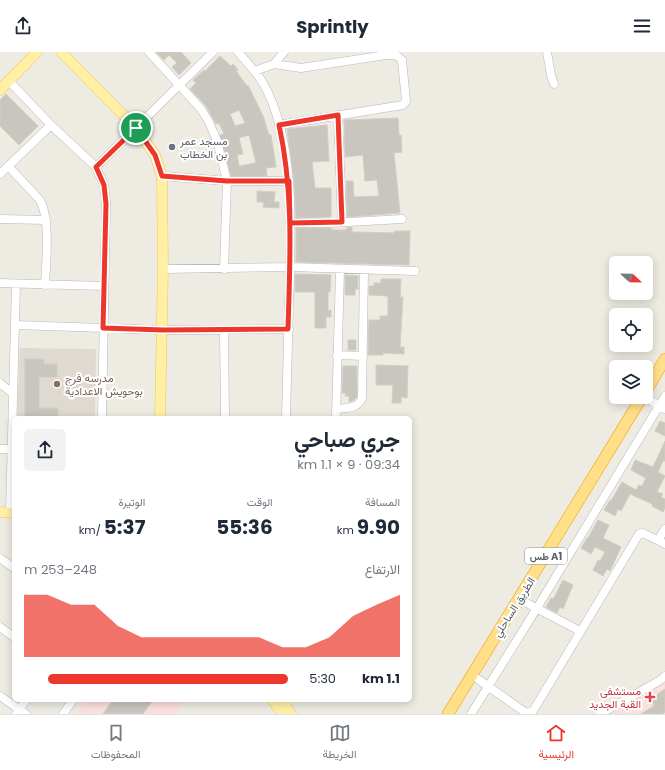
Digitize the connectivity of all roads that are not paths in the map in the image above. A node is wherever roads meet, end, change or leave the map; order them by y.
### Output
1 (37, 52) edge
2 (61, 52) edge
3 (149, 52) edge
4 (214, 52) edge
5 (238, 52) edge
6 (284, 52) edge
7 (547, 52) edge
8 (386, 54) edge
9 (274, 64) junction
10 (255, 71) junction
11 (9, 81) junction
12 (554, 84) dead end
13 (180, 85) junction
14 (0, 90) edge
15 (338, 115) junction
16 (51, 125) junction
17 (279, 125) junction
18 (136, 128) junction
19 (8, 166) junction
20 (96, 167) junction
21 (0, 174) edge
22 (162, 176) junction
23 (227, 181) junction
24 (289, 181) junction
25 (0, 219) edge
26 (402, 219) dead end
27 (46, 220) junction
28 (342, 222) junction
29 (290, 223) junction
30 (290, 267) junction
31 (163, 269) junction
32 (224, 269) junction
33 (340, 269) junction
34 (364, 270) junction
35 (414, 272) dead end
36 (0, 283) edge
37 (16, 284) junction
38 (46, 285) junction
39 (104, 286) junction
40 (15, 325) junction
41 (103, 328) junction
42 (288, 329) junction
43 (163, 330) junction
44 (224, 330) junction
45 (337, 355) junction
46 (363, 356) junction
47 (665, 359) edge
48 (653, 379) edge
49 (0, 383) edge
50 (12, 393) junction
51 (665, 396) edge
52 (653, 402) edge
53 (639, 404) edge
54 (662, 407) edge
55 (336, 409) junction
56 (12, 416) edge
57 (102, 416) edge
58 (160, 416) edge
59 (225, 416) edge
60 (286, 416) edge
61 (336, 416) edge
62 (0, 449) edge
63 (12, 449) edge
64 (12, 462) edge
65 (8, 513) edge
66 (665, 529) edge
67 (662, 542) edge
68 (0, 558) edge
69 (12, 567) edge
70 (519, 598) junction
71 (537, 608) junction
72 (0, 627) edge
73 (580, 631) junction
74 (12, 636) edge
75 (472, 675) junction
76 (665, 676) edge
77 (488, 686) junction
78 (0, 696) edge
79 (25, 702) edge
80 (72, 702) edge
81 (274, 702) edge
82 (283, 702) edge
83 (20, 713) edge
84 (63, 714) edge
85 (282, 714) edge
86 (291, 714) edge
87 (448, 714) edge
88 (471, 714) edge
89 (600, 714) edge

1 - 11 main road
2 - 18 main road
3 - 13 street
4 - 13 street
5 - 10 street
6 - 9 street
7 - 12 street
8 - 9 street
8 - 15 street
9 - 10 street
10 - 17 street
11 - 14 main road
11 - 16 street
13 - 18 street
13 - 23 street
15 - 17 street
15 - 28 street
16 - 19 street
16 - 20 street
17 - 24 street
18 - 20 street
18 - 22 main road
19 - 21 street
19 - 27 street
20 - 39 street
22 - 23 street
22 - 31 main road
23 - 24 street
23 - 32 street
24 - 29 street
25 - 27 street
26 - 28 street
27 - 38 street
28 - 29 street
29 - 30 street
30 - 32 street
30 - 33 street
30 - 42 street
31 - 32 street
31 - 43 main road
33 - 34 street
33 - 45 street
34 - 35 street
34 - 46 street
36 - 37 street
37 - 38 street
37 - 40 street
38 - 39 street
39 - 41 street
40 - 41 street
40 - 50 street
41 - 43 street
41 - 57 street
42 - 44 street
42 - 60 street
43 - 44 street
43 - 58 main road
44 - 59 street
45 - 46 street
45 - 55 street
46 - 55 street
47 - 48 highway
49 - 50 street
50 - 56 street
51 - 54 street
52 - 54 street
53 - 70 highway, الطريق الساحلي / طس A1
54 - 71 street
55 - 61 street
62 - 63 street
64 - 65 street
66 - 67 street
67 - 73 street
68 - 69 street
70 - 71 street
70 - 75 highway, الطريق الساحلي / طس A1
71 - 73 street
71 - 77 street
72 - 74 street
73 - 77 street
75 - 77 street
75 - 87 highway, الطريق الساحلي / طس A1
76 - 89 street
77 - 88 street
78 - 83 street
79 - 83 street
80 - 84 street
81 - 85 main road
82 - 86 main road

